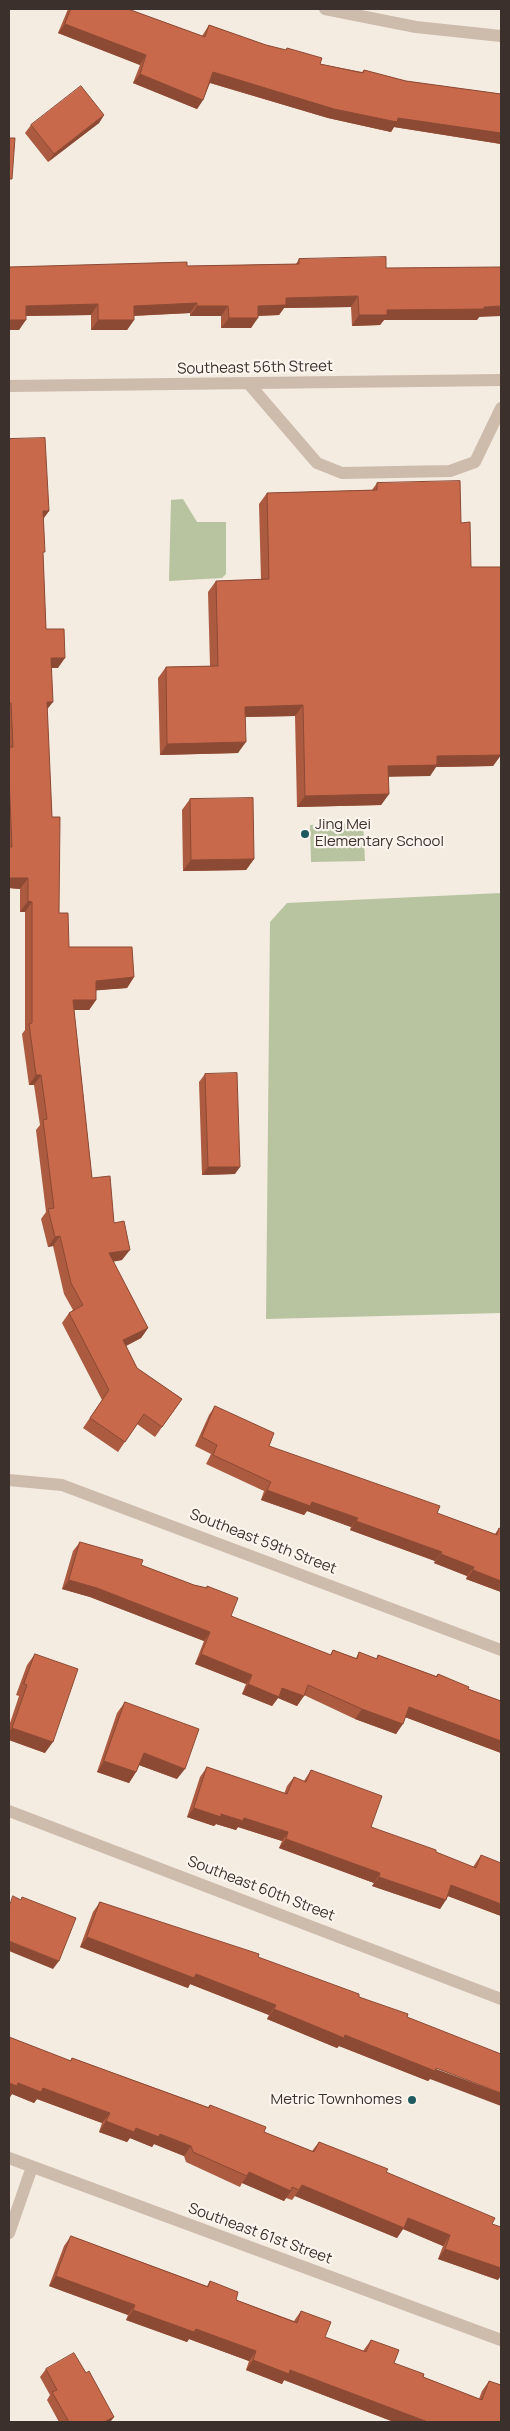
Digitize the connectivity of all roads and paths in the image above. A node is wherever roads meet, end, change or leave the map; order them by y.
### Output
1 (324, 9) edge
2 (501, 36) edge
3 (501, 380) edge
4 (249, 384) junction
5 (9, 386) edge
6 (501, 408) edge
7 (9, 1480) edge
8 (501, 1650) edge
9 (9, 1811) edge
10 (501, 1999) edge
11 (9, 2158) edge
12 (32, 2167) junction
13 (9, 2233) edge
14 (501, 2340) edge

1 - 2 street
3 - 4 street, Southeast 56th Street
4 - 5 street, Southeast 56th Street
4 - 6 street
7 - 8 street, Southeast 59th Street
9 - 10 street, Southeast 60th Street
11 - 12 street, Southeast 61st Street
12 - 13 street
12 - 14 street, Southeast 61st Street

